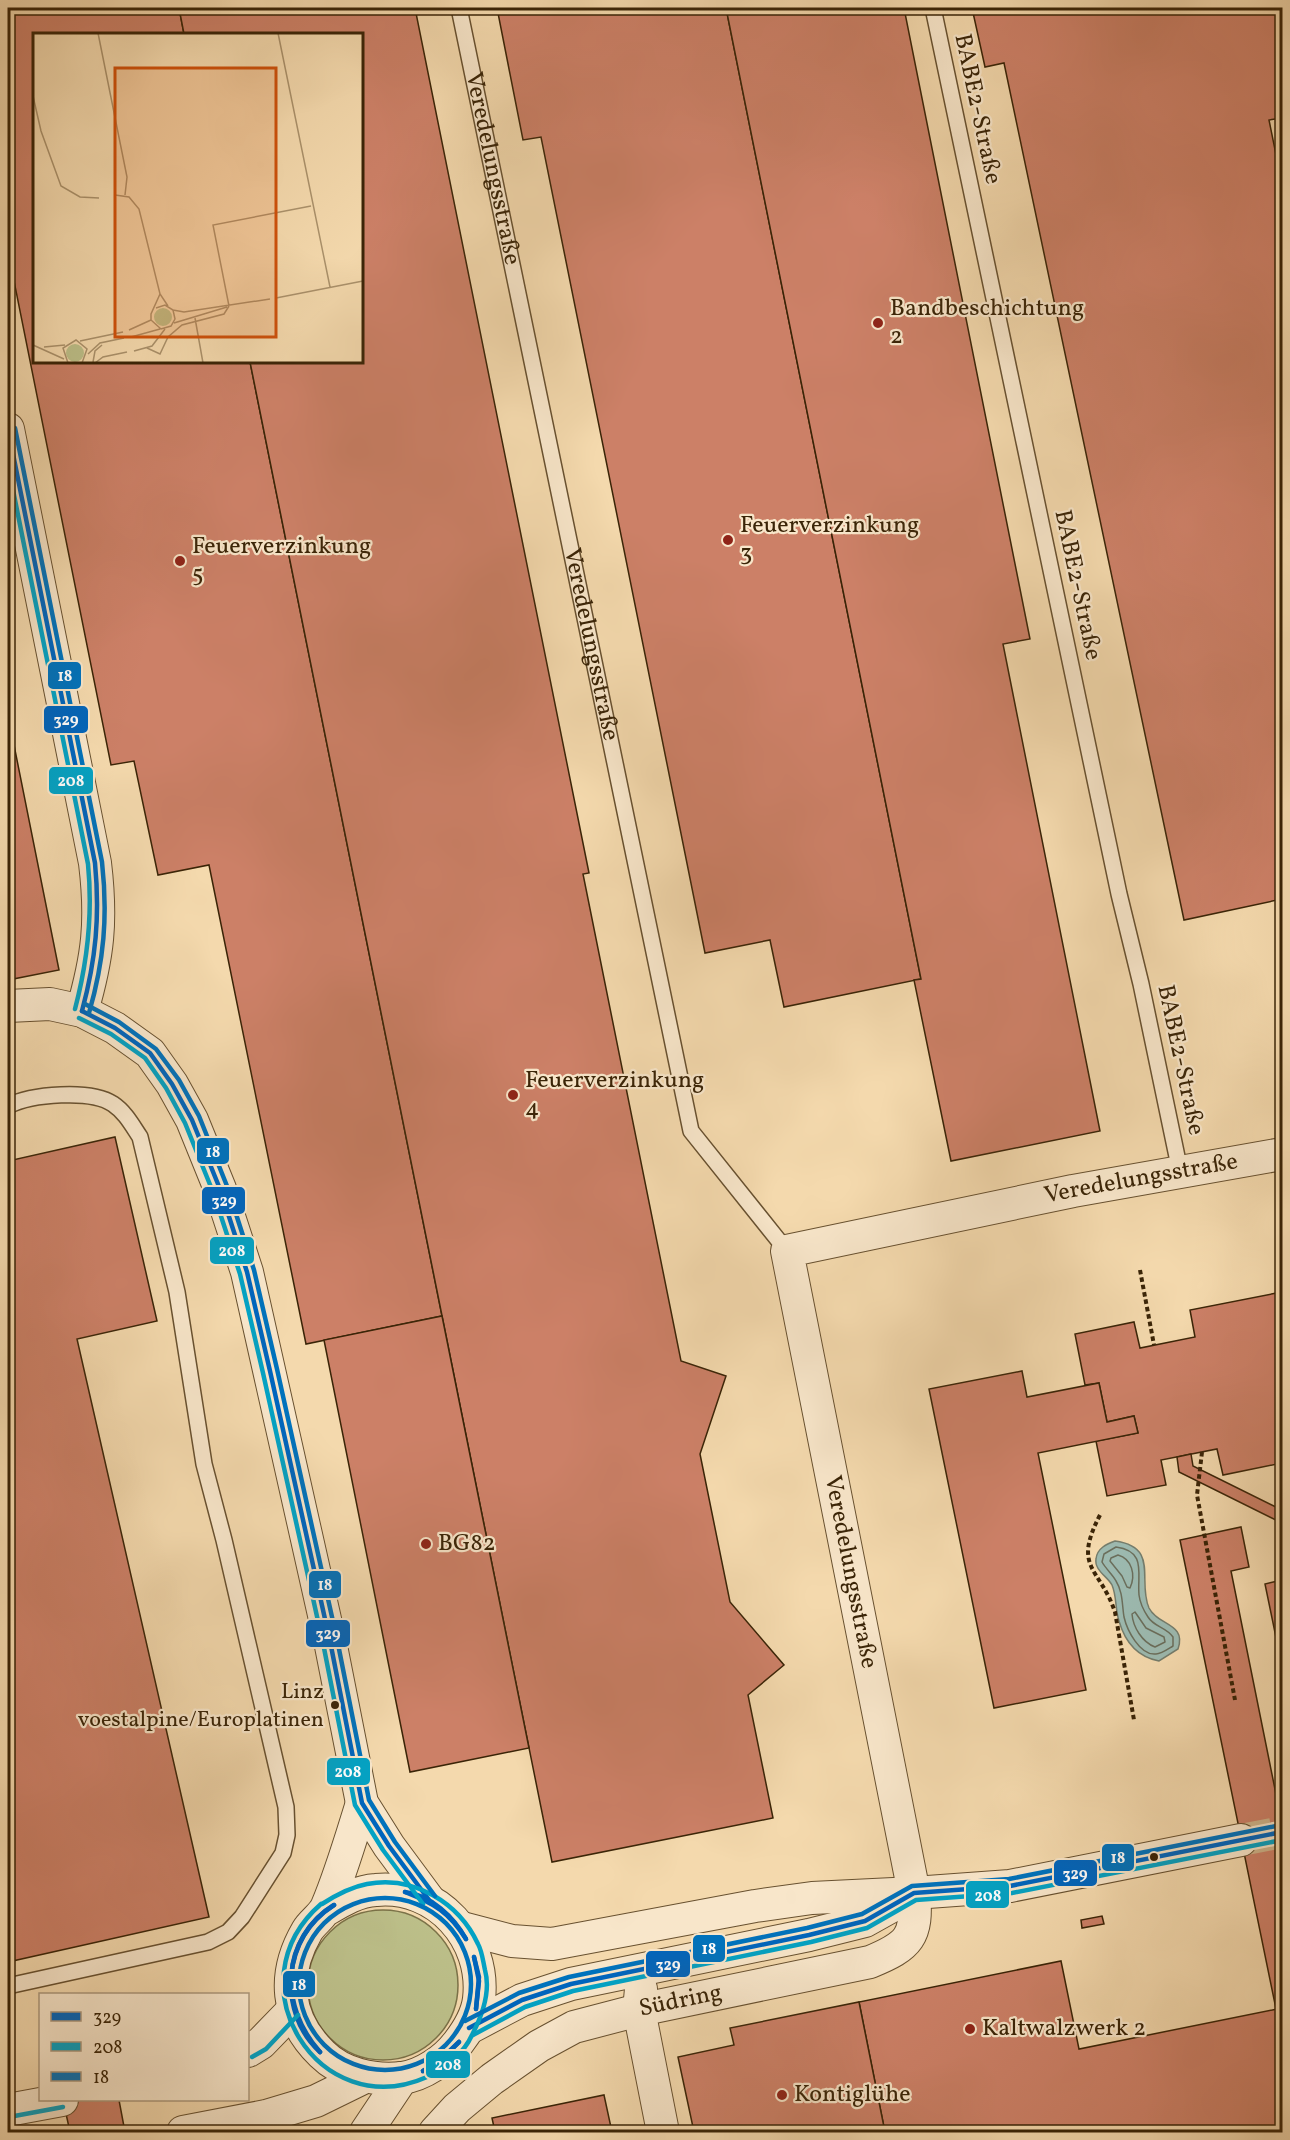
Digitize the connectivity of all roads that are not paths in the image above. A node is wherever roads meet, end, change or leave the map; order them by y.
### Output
1 (459, 8) edge
2 (933, 8) edge
3 (8, 429) edge
4 (8, 1006) edge
5 (82, 1011) junction
6 (8, 1106) edge
7 (1282, 1154) edge
8 (1180, 1171) junction
9 (787, 1251) junction
10 (362, 1803) junction
11 (1241, 1840) tunnel mouth
12 (914, 1893) junction
13 (429, 1900) junction
14 (326, 1910) junction
15 (677, 1920) junction
16 (462, 1928) junction
17 (649, 1967) junction
18 (8, 1986) edge
19 (293, 2010) junction
20 (639, 2010) junction
21 (469, 2028) junction
22 (249, 2050) edge
23 (414, 2074) junction
24 (365, 2077) junction
25 (57, 2101) edge
26 (457, 2108) junction
27 (8, 2110) edge
28 (183, 2133) edge
29 (366, 2133) edge
30 (435, 2133) edge
31 (663, 2133) edge

1 - 9 lane, Veredelungsstraße
2 - 8 lane, BABE2-Straße
3 - 5 street
4 - 5 street
5 - 10 street
6 - 18 lane
7 - 8 street, Veredelungsstraße
8 - 9 street, Veredelungsstraße
9 - 12 street, Veredelungsstraße
10 - 13 street
10 - 14 street
11 - 12 street, Südring
12 - 15 street, Südring
12 - 17 street, Südring
12 - 20 street, Südring
13 - 14 street
13 - 16 street
14 - 19 street
15 - 16 street, Südring
15 - 17 street
16 - 21 street
17 - 20 street
17 - 21 street, Südring
19 - 22 street
19 - 24 street
20 - 26 street, Südring
20 - 31 street
21 - 23 street
23 - 24 street
23 - 26 street
23 - 29 street
24 - 28 street
25 - 27 street
26 - 30 street, Südring

